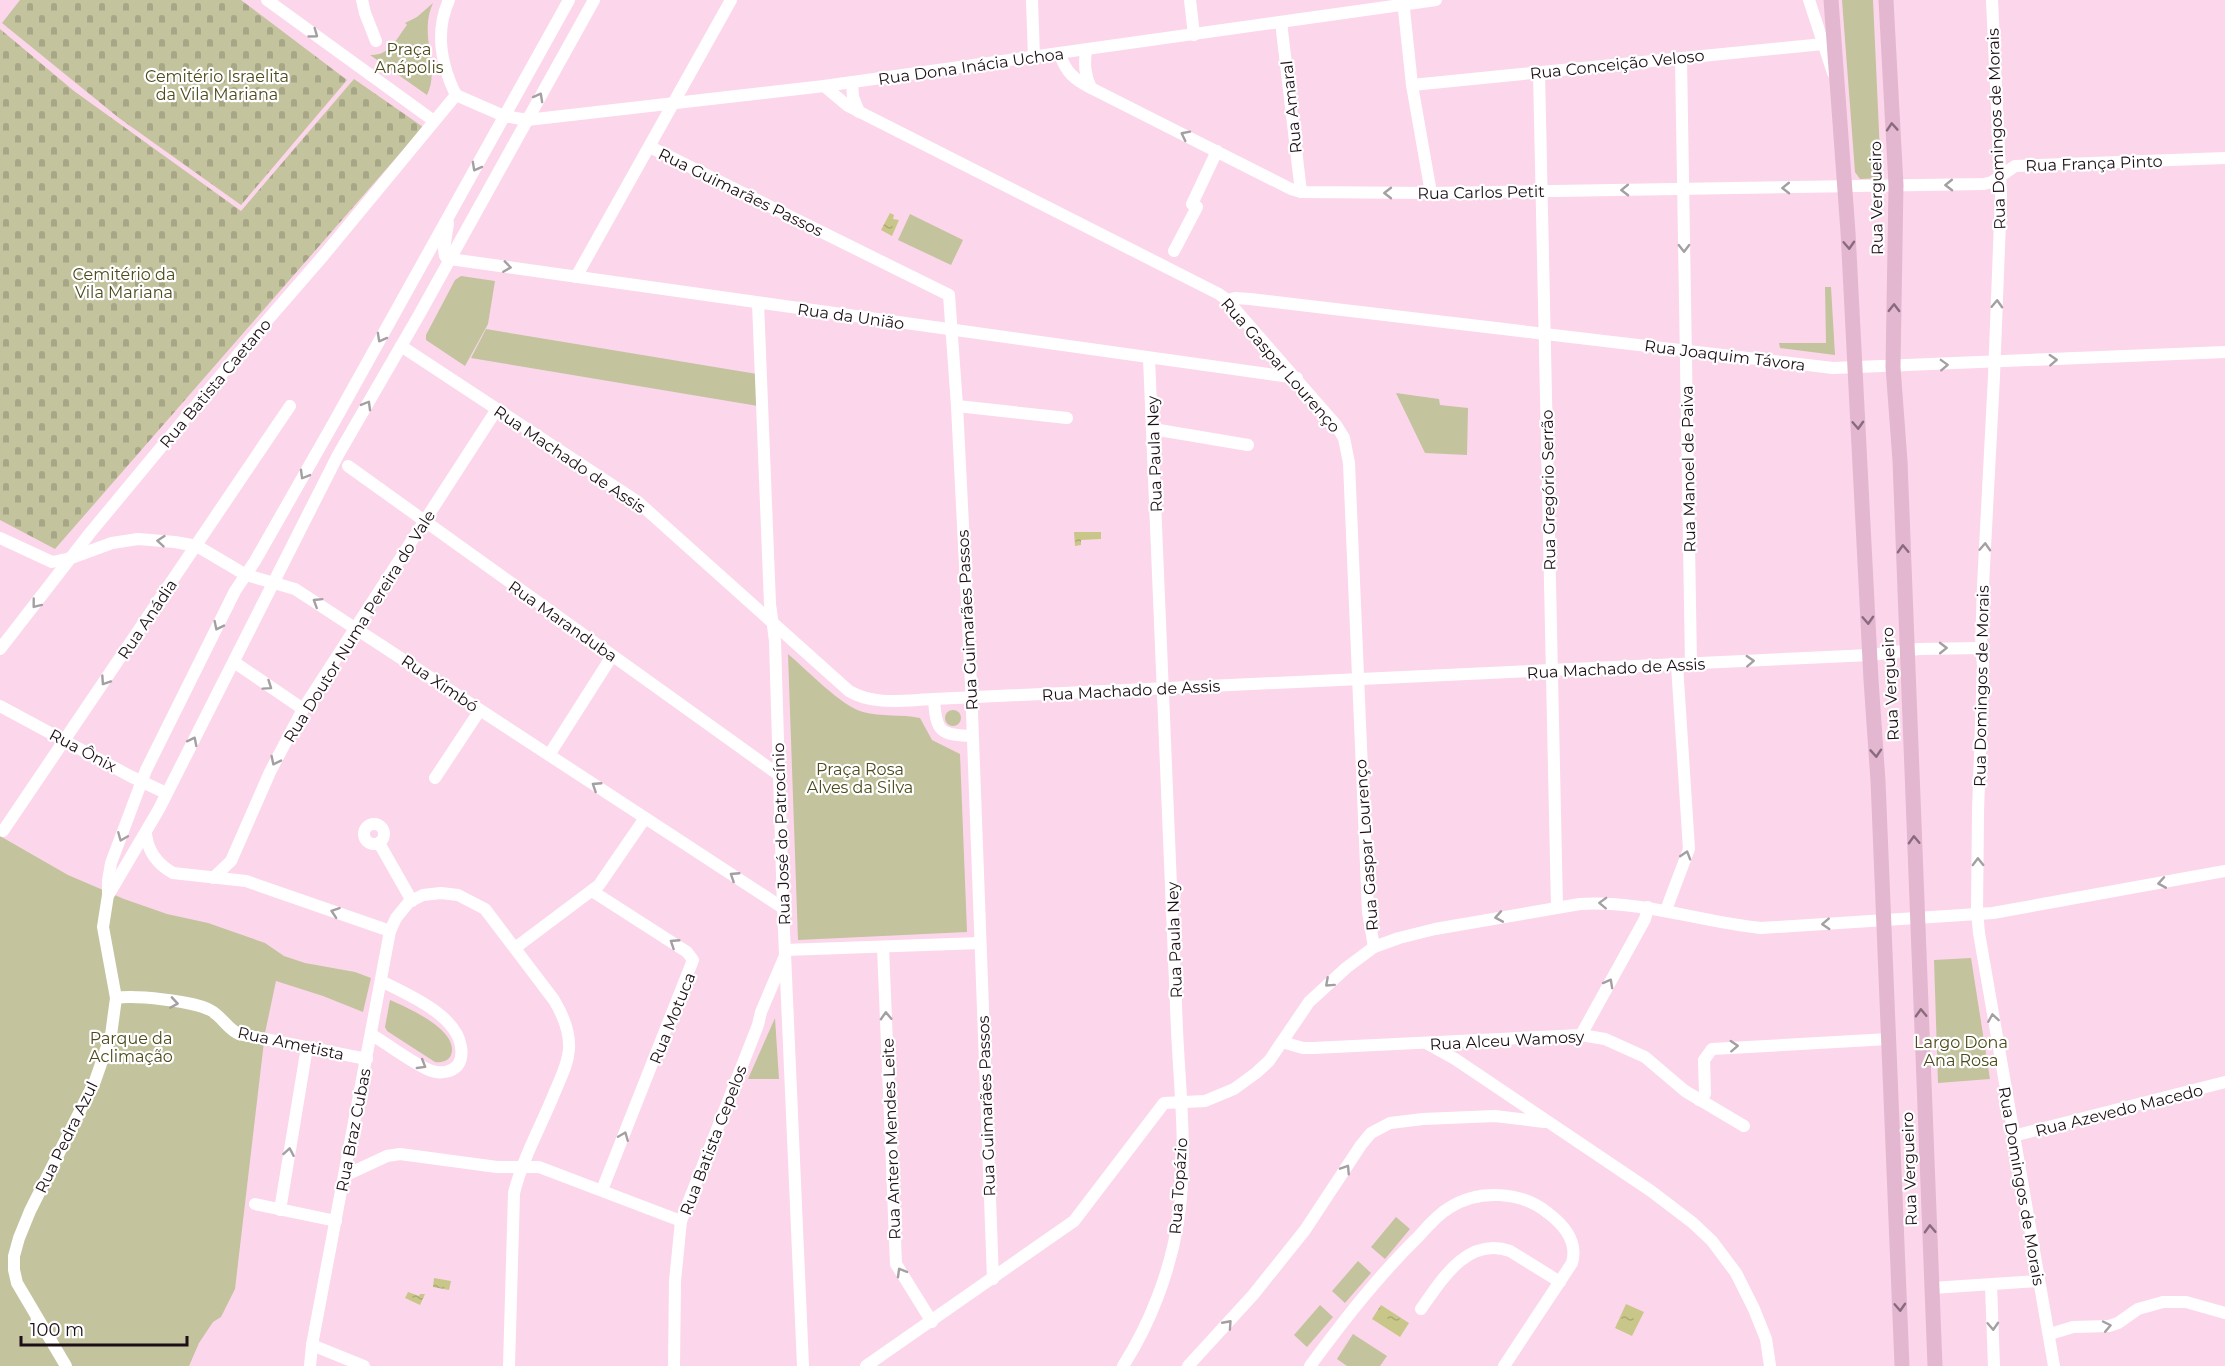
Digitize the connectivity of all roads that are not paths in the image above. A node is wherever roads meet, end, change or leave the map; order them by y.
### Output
1 (267, 0) edge
2 (362, 0) edge
3 (450, 0) edge
4 (569, 0) edge
5 (594, 0) edge
6 (730, 0) edge
7 (1032, 0) edge
8 (1190, 0) edge
9 (1436, 0) edge
10 (1809, 0) edge
11 (1832, 0) edge
12 (1886, 0) edge
13 (1992, 0) edge
14 (1403, 2) edge
15 (1281, 22) junction
16 (1194, 35) junction
17 (376, 41) dead end
18 (1823, 44) junction
19 (1086, 50) junction
20 (1060, 54) junction
21 (1034, 57) junction
22 (1681, 58) junction
23 (1539, 72) junction
24 (852, 82) junction
25 (1836, 82) junction
26 (1412, 85) junction
27 (824, 86) junction
28 (1091, 88) junction
29 (456, 95) junction
30 (673, 103) junction
31 (859, 112) junction
32 (504, 116) junction
33 (527, 120) junction
34 (434, 121) junction
35 (650, 147) junction
36 (1217, 151) junction
37 (2225, 158) edge
38 (2000, 176) junction
39 (1896, 186) junction
40 (1845, 187) junction
41 (1683, 190) junction
42 (1541, 191) junction
43 (1301, 192) junction
44 (1431, 193) junction
45 (449, 216) junction
46 (1174, 251) dead end
47 (450, 259) junction
48 (576, 277) junction
49 (1227, 300) junction
50 (758, 303) junction
51 (951, 331) junction
52 (1544, 334) junction
53 (401, 346) junction
54 (1686, 349) junction
55 (2225, 352) edge
56 (1149, 358) junction
57 (1995, 362) junction
58 (1856, 367) junction
59 (1893, 367) junction
60 (1297, 378) junction
61 (290, 406) dead end
62 (957, 406) junction
63 (497, 409) junction
64 (1067, 418) dead end
65 (1153, 429) junction
66 (1248, 445) dead end
67 (348, 466) dead end
68 (424, 522) junction
69 (0, 538) edge
70 (197, 546) junction
71 (71, 558) junction
72 (246, 575) junction
73 (274, 583) junction
74 (773, 623) junction
75 (356, 627) junction
76 (1981, 648) junction
77 (0, 649) edge
78 (1906, 650) junction
79 (1870, 655) junction
80 (612, 656) junction
81 (234, 662) junction
82 (1691, 664) junction
83 (1677, 665) junction
84 (1552, 671) junction
85 (1357, 680) junction
86 (1164, 689) junction
87 (971, 697) junction
88 (934, 699) junction
89 (0, 706) edge
90 (303, 709) junction
91 (480, 710) junction
92 (972, 736) junction
93 (65, 741) junction
94 (549, 755) junction
95 (779, 775) junction
96 (435, 778) dead end
97 (141, 782) junction
98 (166, 793) junction
99 (645, 818) junction
100 (3, 831) dead end
101 (146, 834) junction
102 (379, 843) dead end
103 (2223, 870) edge
104 (213, 878) junction
105 (592, 891) junction
106 (108, 895) junction
107 (412, 901) junction
108 (1557, 907) junction
109 (1648, 907) junction
110 (783, 908) junction
111 (1666, 910) junction
112 (1977, 914) junction
113 (1918, 918) junction
114 (1884, 920) junction
115 (390, 932) junction
116 (981, 944) junction
117 (883, 947) junction
118 (1374, 947) junction
119 (515, 948) junction
120 (785, 952) junction
121 (381, 981) junction
122 (116, 998) junction
123 (787, 1004) junction
124 (758, 1025) junction
125 (372, 1035) junction
126 (1581, 1035) junction
127 (1889, 1039) junction
128 (1282, 1042) junction
129 (1426, 1044) junction
130 (307, 1047) junction
131 (367, 1059) junction
132 (2225, 1082) edge
133 (1699, 1100) junction
134 (1182, 1102) junction
135 (1547, 1122) junction
136 (1744, 1126) dead end
137 (2013, 1136) junction
138 (522, 1167) junction
139 (344, 1176) junction
140 (602, 1190) junction
141 (255, 1204) dead end
142 (280, 1210) junction
143 (336, 1221) junction
144 (681, 1221) junction
145 (993, 1279) junction
146 (2039, 1281) junction
147 (1560, 1282) junction
148 (1991, 1285) junction
149 (1932, 1288) junction
150 (1421, 1309) dead end
151 (2225, 1313) edge
152 (932, 1322) junction
153 (2050, 1334) junction
154 (312, 1345) junction
155 (66, 1366) edge
156 (310, 1366) edge
157 (364, 1366) edge
158 (509, 1366) edge
159 (674, 1366) edge
160 (803, 1366) edge
161 (866, 1366) edge
162 (1123, 1366) edge
163 (1188, 1366) edge
164 (1310, 1366) edge
165 (1504, 1366) edge
166 (1770, 1366) edge
167 (1902, 1366) edge
168 (1935, 1366) edge
169 (1994, 1366) edge
170 (2054, 1366) edge

1 -> 34 street
2 - 17 street
3 - 29 street
4 - 32 street, Rua Pedra Azul
33 -> 5 street
6 - 30 street
7 - 21 street
8 - 16 street
9 - 14 street, Rua Dona Inácia Uchoa
10 - 18 street, Rua Vergueiro
11 - 25 main road, Rua Vergueiro
39 -> 12 main road, Rua Vergueiro
13 - 38 street, Rua Domingos de Morais
14 - 15 street, Rua Dona Inácia Uchoa
14 - 26 street
15 - 16 street, Rua Dona Inácia Uchoa
15 - 43 street, Rua Amaral
16 - 19 street, Rua Dona Inácia Uchoa
18 - 22 street, Rua Conceição Veloso
18 - 25 street, Rua Vergueiro
19 - 20 street, Rua Dona Inácia Uchoa
19 - 28 street
20 - 21 street, Rua Dona Inácia Uchoa
20 - 28 street, Rua Carlos Petit
21 - 24 street, Rua Dona Inácia Uchoa
22 - 23 street, Rua Conceição Veloso
22 - 41 street, Rua Manoel de Paiva
23 - 26 street, Rua Conceição Veloso
23 - 42 street, Rua Gregório Serrão
24 - 27 street, Rua Dona Inácia Uchoa
24 - 31 street
25 - 40 main road, Rua Vergueiro
26 - 44 street
27 - 30 street, Rua Dona Inácia Uchoa
27 - 31 street, Rua Gaspar Lourenço
36 -> 28 street, Rua Carlos Petit
29 - 32 street
29 - 34 street
30 - 33 street, Rua Dona Inácia Uchoa
30 - 35 street
31 - 49 street, Rua Gaspar Lourenço
32 - 33 street, Rua Dona Inácia Uchoa
32 -> 45 street, Rua Pedra Azul
33 - 47 street
34 - 71 street, Rua Batista Caetano
35 - 48 street
35 - 51 street, Rua Guimarães Passos
36 - 43 street, Rua Carlos Petit
36 - 46 street
37 - 38 street, Rua França Pinto
38 -> 39 street, Rua França Pinto
57 -> 38 street, Rua Domingos de Morais
39 - 40 street, Rua Carlos Petit
59 -> 39 main road, Rua Vergueiro
40 -> 41 street, Rua Carlos Petit
40 -> 58 main road, Rua Vergueiro
41 -> 42 street, Rua Carlos Petit
41 -> 54 street, Rua Manoel de Paiva
42 - 44 street, Rua Carlos Petit
42 - 52 street, Rua Gregório Serrão
44 -> 43 street, Rua Carlos Petit
45 - 47 street
45 -> 72 street, Rua Pedra Azul
47 -> 48 street, Rua da União
47 - 53 street
48 - 50 street, Rua da União
49 - 52 street, Rua Joaquim Távora
49 - 60 street, Rua Gaspar Lourenço
50 - 51 street, Rua da União
50 - 74 street, Rua José do Patrocínio
51 - 56 street, Rua da União
51 - 62 street, Rua Guimarães Passos
52 - 54 street, Rua Joaquim Távora
52 - 84 street, Rua Gregório Serrão
53 - 63 street, Rua Machado de Assis
73 -> 53 street
54 - 58 street, Rua Joaquim Távora
54 - 82 street, Rua Manoel de Paiva
57 -> 55 street, Rua Joaquim Távora
56 - 60 street, Rua da União
56 - 65 street, Rua Paula Ney
59 -> 57 street, Rua Joaquim Távora
76 -> 57 street, Rua Domingos de Morais
58 - 59 street, Rua Joaquim Távora
58 -> 79 main road, Rua Vergueiro
78 -> 59 main road, Rua Vergueiro
60 - 85 street, Rua Gaspar Lourenço
61 - 70 street, Rua Anádia
62 - 64 street
62 - 87 street, Rua Guimarães Passos
63 - 68 street, Rua Doutor Numa Pereira do Vale
63 - 74 street, Rua Machado de Assis
65 - 66 street
65 - 86 street, Rua Paula Ney
67 - 68 street, Rua Maranduba
68 - 75 street, Rua Doutor Numa Pereira do Vale
68 - 80 street, Rua Maranduba
69 - 71 street
70 -> 71 street, Rua Ximbó
70 - 72 street, Rua Ximbó
70 -> 93 street, Rua Anádia
71 -> 77 street, Rua Batista Caetano
72 - 73 street, Rua Ximbó
72 -> 97 street, Rua Pedra Azul
75 -> 73 street, Rua Ximbó
73 - 81 street
74 - 88 street, Rua Machado de Assis
74 - 95 street, Rua José do Patrocínio
75 - 90 street, Rua Doutor Numa Pereira do Vale
75 - 91 street, Rua Ximbó
78 -> 76 street, Rua Machado de Assis
112 -> 76 street, Rua Domingos de Morais
78 - 79 street, Rua Machado de Assis
113 -> 78 main road, Rua Vergueiro
82 -> 79 street, Rua Machado de Assis
79 -> 114 main road, Rua Vergueiro
80 - 94 street
80 - 95 street, Rua Maranduba
81 -> 90 street
98 -> 81 street
82 - 83 street, Rua Machado de Assis
83 - 84 street, Rua Machado de Assis
111 -> 83 street
84 - 85 street, Rua Machado de Assis
84 - 108 street, Rua Gregório Serrão
85 - 86 street, Rua Machado de Assis
85 - 118 street, Rua Gaspar Lourenço
86 - 87 street, Rua Machado de Assis
86 - 134 street, Rua Paula Ney
87 - 88 street, Rua Machado de Assis
87 - 92 street, Rua Guimarães Passos
88 - 92 street
89 - 93 street, Rua Ônix
90 -> 104 street, Rua Doutor Numa Pereira do Vale
91 - 94 street, Rua Ximbó
91 - 96 street
92 - 116 street, Rua Guimarães Passos
93 - 97 street, Rua Ônix
93 - 100 street, Rua Anádia
99 -> 94 street, Rua Ximbó
95 - 110 street, Rua José do Patrocínio
97 - 98 street, Rua Ônix
97 -> 106 street, Rua Pedra Azul
98 - 101 street
99 - 105 street
110 -> 99 street, Rua Ximbó
101 - 104 street
101 - 106 street
102 - 107 street
103 -> 112 street
115 -> 104 street
105 - 119 street
140 -> 105 street, Rua Motuca
106 - 122 street, Rua Pedra Azul
107 - 115 street, Rua Braz Cubas
107 - 119 street
109 -> 108 street
108 -> 118 street
109 - 111 street
126 -> 109 street
110 - 120 street, Rua José do Patrocínio
114 -> 111 street
112 - 113 street
137 -> 112 street, Rua Domingos de Morais
113 - 114 street
149 -> 113 main road, Rua Vergueiro
114 - 127 main road, Rua Vergueiro
115 - 121 street, Rua Braz Cubas
116 - 117 street
116 - 145 street, Rua Guimarães Passos
117 - 120 street
152 -> 117 street, Rua Antero Mendes Leite
118 -> 128 street
119 - 138 street
120 - 123 street, Rua José do Patrocínio
120 - 124 street, Rua Batista Cepelos
121 - 125 street, Rua Braz Cubas
125 -> 121 street
122 -> 130 street, Rua Ametista
122 - 155 street, Rua Pedra Azul
123 - 124 street, Rua Batista Cepelos
123 - 160 street, Rua José do Patrocínio
124 - 144 street, Rua Batista Cepelos
125 - 131 street, Rua Braz Cubas
126 - 129 street, Rua Alceu Wamosy
126 - 133 street, Rua Alceu Wamosy
133 -> 127 street
127 -> 167 main road, Rua Vergueiro
128 - 129 street, Rua Alceu Wamosy
128 - 134 street
129 - 135 street
130 - 131 street, Rua Ametista
142 -> 130 street
131 - 139 street, Rua Braz Cubas
132 - 137 street, Rua Azevedo Macedo
133 - 136 street, Rua Alceu Wamosy
134 - 145 street
134 - 162 street, Rua Topázio
163 -> 135 street
135 - 166 street
137 - 146 street, Rua Domingos de Morais
138 - 139 street
138 - 140 street
138 - 158 street
139 - 143 street, Rua Braz Cubas
140 - 144 street
141 - 142 street
142 - 143 street
143 - 154 street, Rua Braz Cubas
144 - 159 street, Rua Batista Cepelos
145 - 152 street
146 - 148 street
146 - 153 street, Rua Domingos de Morais
147 - 150 street
147 - 164 street
147 - 165 street
148 - 149 street
148 -> 169 street
149 - 168 main road, Rua Vergueiro
153 -> 151 street
152 - 161 street
153 - 170 street, Rua Domingos de Morais
154 - 156 street, Rua Braz Cubas
154 - 157 street

